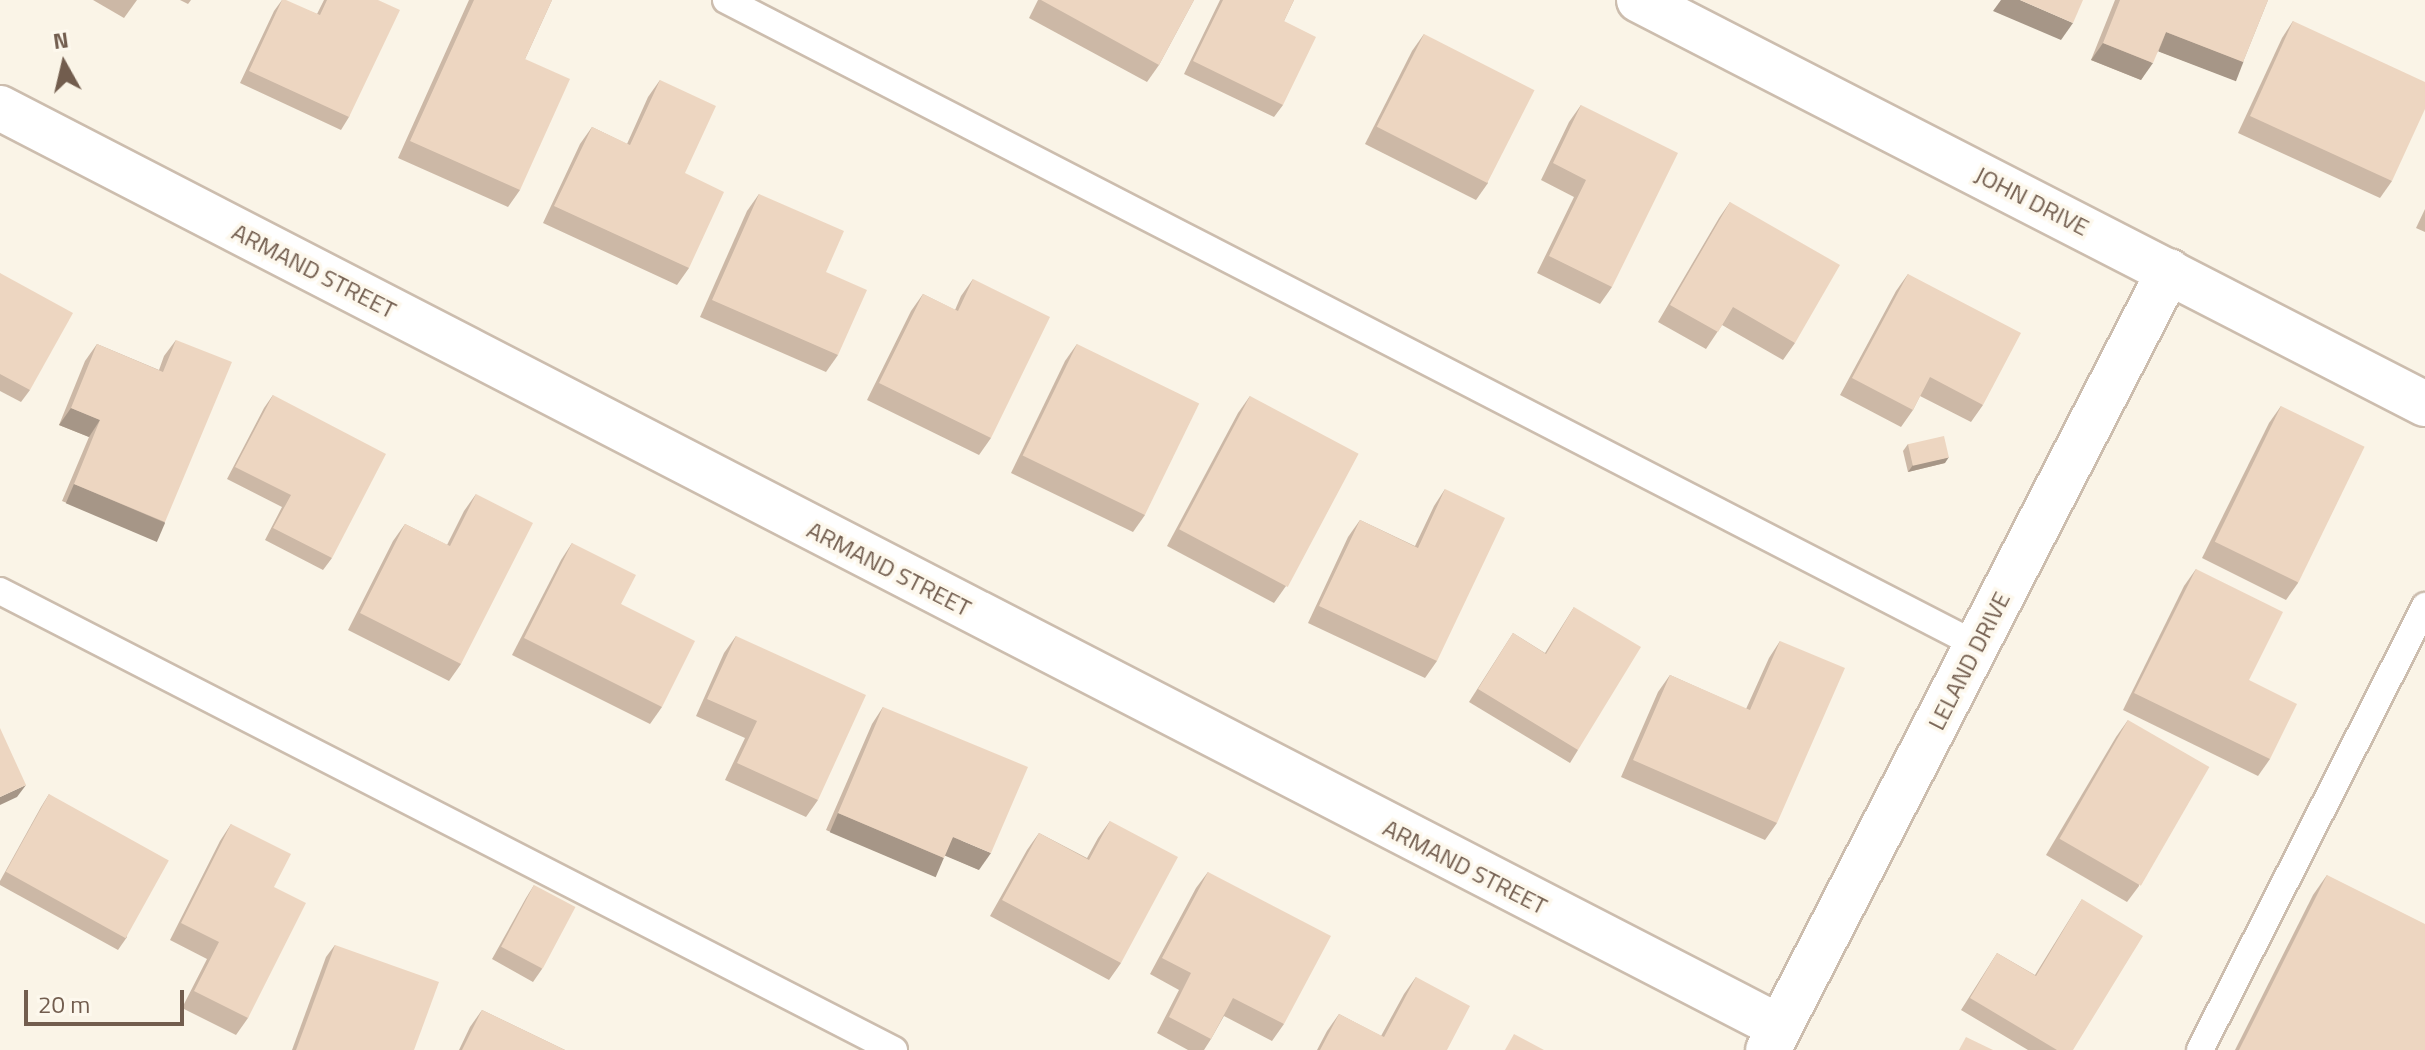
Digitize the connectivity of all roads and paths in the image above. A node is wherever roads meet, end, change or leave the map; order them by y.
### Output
1 (726, 0) edge
2 (1639, 0) edge
3 (0, 108) edge
4 (2169, 271) junction
5 (2425, 404) edge
6 (0, 591) edge
7 (2425, 606) edge
8 (1977, 645) junction
9 (1774, 1039) edge
10 (894, 1050) edge
11 (2200, 1050) edge

1 - 8 lane
2 - 4 street, JOHN DRIVE
3 - 9 street, ARMAND STREET
4 - 5 street, JOHN DRIVE
4 - 8 street, LELAND DRIVE
6 - 10 lane
7 - 11 lane
8 - 9 street, LELAND DRIVE

